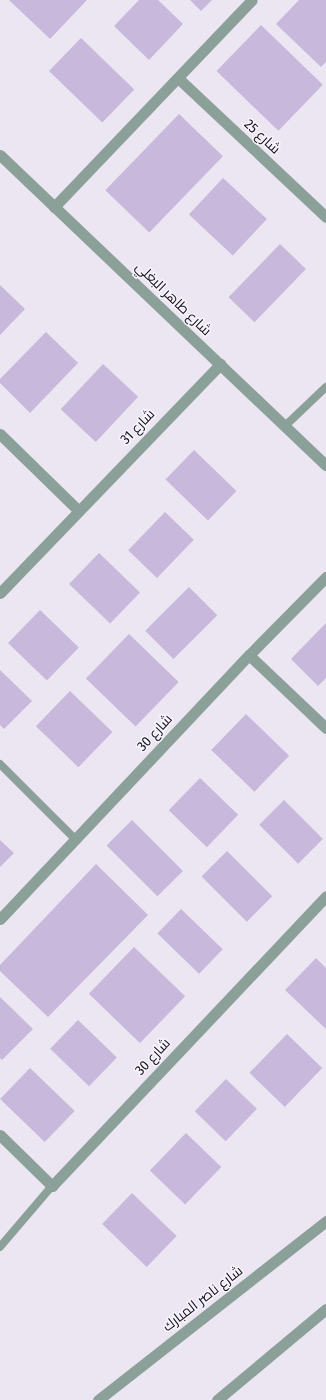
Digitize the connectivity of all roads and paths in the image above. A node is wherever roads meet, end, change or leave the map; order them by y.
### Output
1 (252, 0) edge
2 (178, 78) junction
3 (1, 157) edge
4 (54, 207) junction
5 (326, 217) edge
6 (220, 364) junction
7 (326, 386) edge
8 (285, 426) junction
9 (0, 434) edge
10 (326, 465) edge
11 (78, 510) junction
12 (326, 577) edge
13 (0, 593) edge
14 (249, 655) junction
15 (326, 728) edge
16 (0, 764) edge
17 (75, 839) junction
18 (326, 896) edge
19 (0, 919) edge
20 (0, 1135) edge
21 (52, 1186) junction
22 (326, 1221) edge
23 (0, 1247) edge
24 (326, 1309) edge
25 (98, 1400) edge
26 (217, 1400) edge

1 - 2 street
2 - 4 street
2 - 5 street, شارع 25
3 - 4 street, شارع طاهر البغلي
4 - 6 street, شارع طاهر البغلي
6 - 8 street, شارع طاهر البغلي
6 - 11 street, شارع 31
7 - 8 lane
8 - 10 street, شارع طاهر البغلي
9 - 11 street
11 - 13 street, شارع 31
12 - 14 street, شارع 30
14 - 15 street
14 - 17 street, شارع 30
16 - 17 lane
17 - 19 street, شارع 30
18 - 21 street, شارع 30
20 - 21 street
21 - 23 lane
22 - 25 street, شارع ناصر المبارك
24 - 26 street

